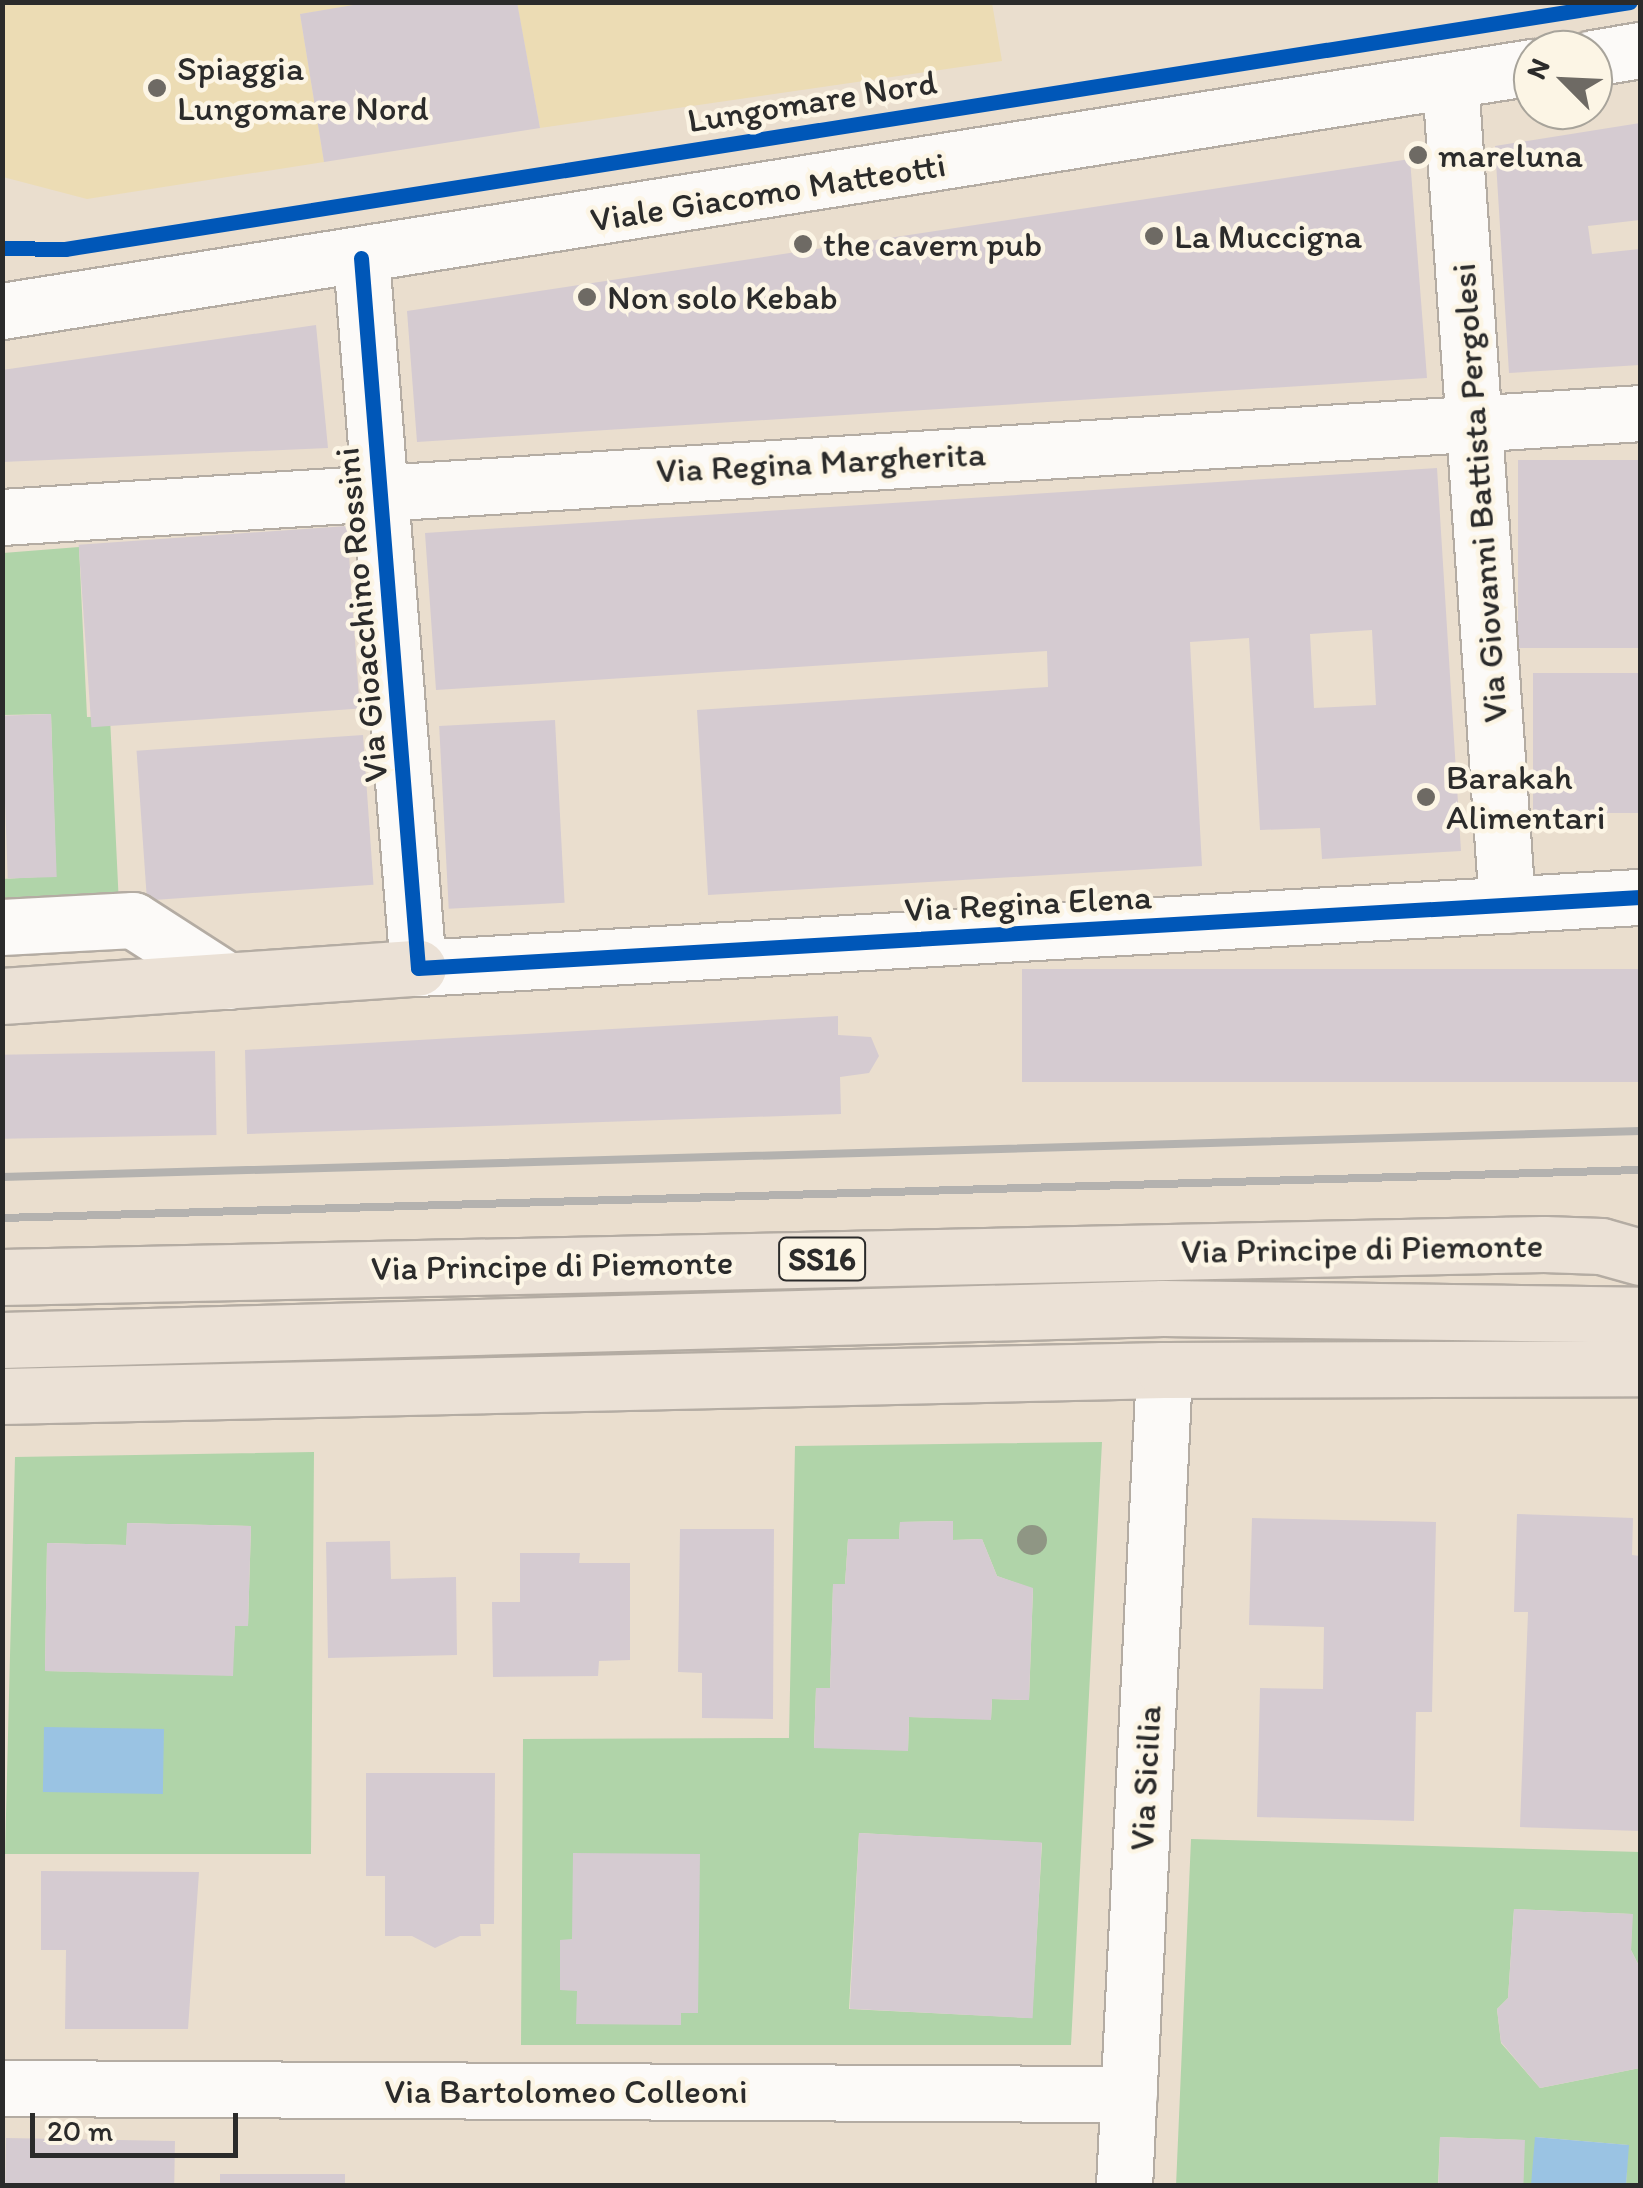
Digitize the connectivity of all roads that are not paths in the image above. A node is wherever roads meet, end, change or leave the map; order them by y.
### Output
1 (1640, 50) edge
2 (1613, 55) edge
3 (1513, 71) edge
4 (1450, 80) junction
5 (361, 258) junction
6 (2, 311) edge
7 (1640, 413) edge
8 (1474, 423) junction
9 (381, 488) junction
10 (2, 517) edge
11 (1640, 897) edge
12 (1508, 905) junction
13 (2, 927) edge
14 (418, 968) junction
15 (228, 981) junction
16 (2, 996) edge
17 (1640, 1257) edge
18 (2, 1277) edge
19 (1640, 1315) edge
20 (2, 1340) edge
21 (1640, 1368) edge
22 (1164, 1370) junction
23 (2, 1396) edge
24 (2, 2088) edge
25 (1128, 2094) junction
26 (1124, 2186) edge

1 - 2 street
3 - 4 street, Viale Giacomo Matteotti
4 - 5 street, Viale Giacomo Matteotti
4 - 8 street, Via Giovanni Battista Pergolesi
5 - 6 street, Viale Giacomo Matteotti
5 - 9 street, Via Gioacchino Rossini
7 - 8 street, Via Regina Margherita
8 - 9 street, Via Regina Margherita
8 - 12 street, Via Giovanni Battista Pergolesi
9 - 10 street, Via Regina Margherita
9 - 14 street, Via Gioacchino Rossini
11 - 12 street, Via Regina Elena
12 - 14 street, Via Regina Elena
13 - 15 street
14 - 15 main road
15 - 16 main road
17 - 18 main road, Via Principe di Piemonte / SS16
19 - 20 main road
21 - 22 main road
22 - 23 main road
22 - 25 street, Via Sicilia
24 - 25 street, Via Bartolomeo Colleoni
25 - 26 street, Via Sicilia

